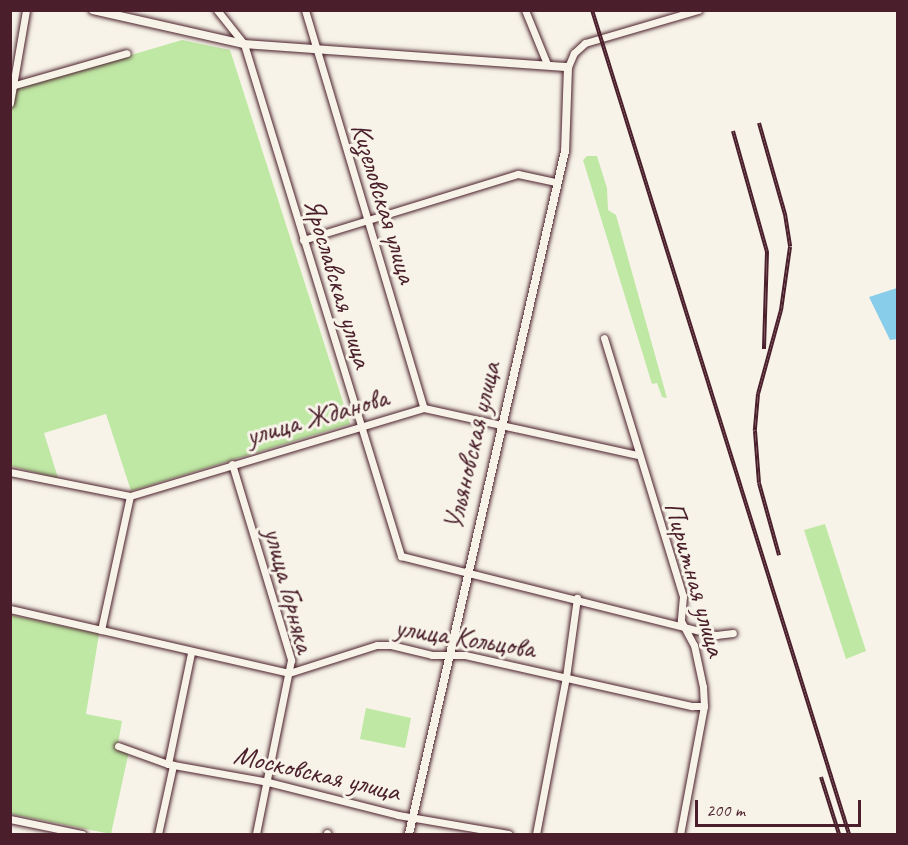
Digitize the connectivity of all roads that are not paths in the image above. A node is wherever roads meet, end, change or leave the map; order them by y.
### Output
1 (26, 10) edge
2 (93, 10) edge
3 (217, 10) edge
4 (305, 10) edge
5 (525, 10) edge
6 (698, 10) edge
7 (672, 14) edge
8 (244, 45) junction
9 (317, 49) junction
10 (127, 52) dead end
11 (547, 64) junction
12 (568, 67) junction
13 (15, 84) junction
14 (10, 103) edge
15 (557, 183) junction
16 (367, 222) junction
17 (303, 240) junction
18 (604, 338) dead end
19 (424, 408) junction
20 (500, 423) junction
21 (360, 426) junction
22 (637, 455) junction
23 (232, 464) junction
24 (10, 472) edge
25 (130, 496) junction
26 (467, 572) junction
27 (577, 598) junction
28 (10, 609) edge
29 (682, 623) junction
30 (101, 630) junction
31 (733, 633) dead end
32 (191, 653) junction
33 (448, 655) junction
34 (289, 673) junction
35 (566, 677) junction
36 (704, 706) junction
37 (118, 746) dead end
38 (170, 764) junction
39 (268, 782) junction
40 (413, 815) junction
41 (10, 819) edge
42 (82, 834) edge
43 (158, 834) edge
44 (256, 834) edge
45 (409, 834) edge
46 (508, 834) edge
47 (537, 834) edge
48 (680, 834) edge

1 - 13 street
2 - 8 main road
3 - 8 street, Ярославская улица
4 - 9 street, Кизеловская улица
5 - 11 street
6 - 7 street
7 - 12 street
8 - 9 main road
8 - 17 street, Ярославская улица
9 - 11 main road
9 - 16 street, Кизеловская улица
10 - 13 street
11 - 12 main road
12 - 15 main road, Ульяновская улица
13 - 14 street
15 - 16 street
15 - 20 main road, Ульяновская улица
16 - 17 street
16 - 19 street, Кизеловская улица
17 - 21 street, Ярославская улица
18 - 22 street, Пиритная улица
19 - 20 street, улица Жданова
19 - 21 street, улица Жданова
20 - 22 street, улица Жданова
20 - 26 main road, Ульяновская улица
21 - 23 street, улица Жданова
21 - 26 street, Ярославская улица
22 - 29 street, Пиритная улица
23 - 25 street, улица Жданова
23 - 34 street, улица Горняка
24 - 25 street, улица Жданова
25 - 30 street
26 - 27 street, Ярославская улица
26 - 33 main road, Ульяновская улица
27 - 29 street, Ярославская улица
27 - 35 street
28 - 30 street, улица Кольцова
29 - 31 street, Ярославская улица
29 - 36 street, Пиритная улица
30 - 32 street, улица Кольцова
32 - 34 street, улица Кольцова
32 - 38 street
33 - 34 street, улица Кольцова
33 - 35 street, улица Кольцова
33 - 40 main road, Ульяновская улица
34 - 39 street, улица Горняка
35 - 36 street, улица Кольцова
35 - 47 street
36 - 48 street, Пиритная улица
37 - 38 street, Московская улица
38 - 39 street, Московская улица
38 - 43 street
39 - 40 street, Московская улица
39 - 44 street, улица Горняка
40 - 45 main road, Ульяновская улица
40 - 46 street, Московская улица
41 - 42 street

